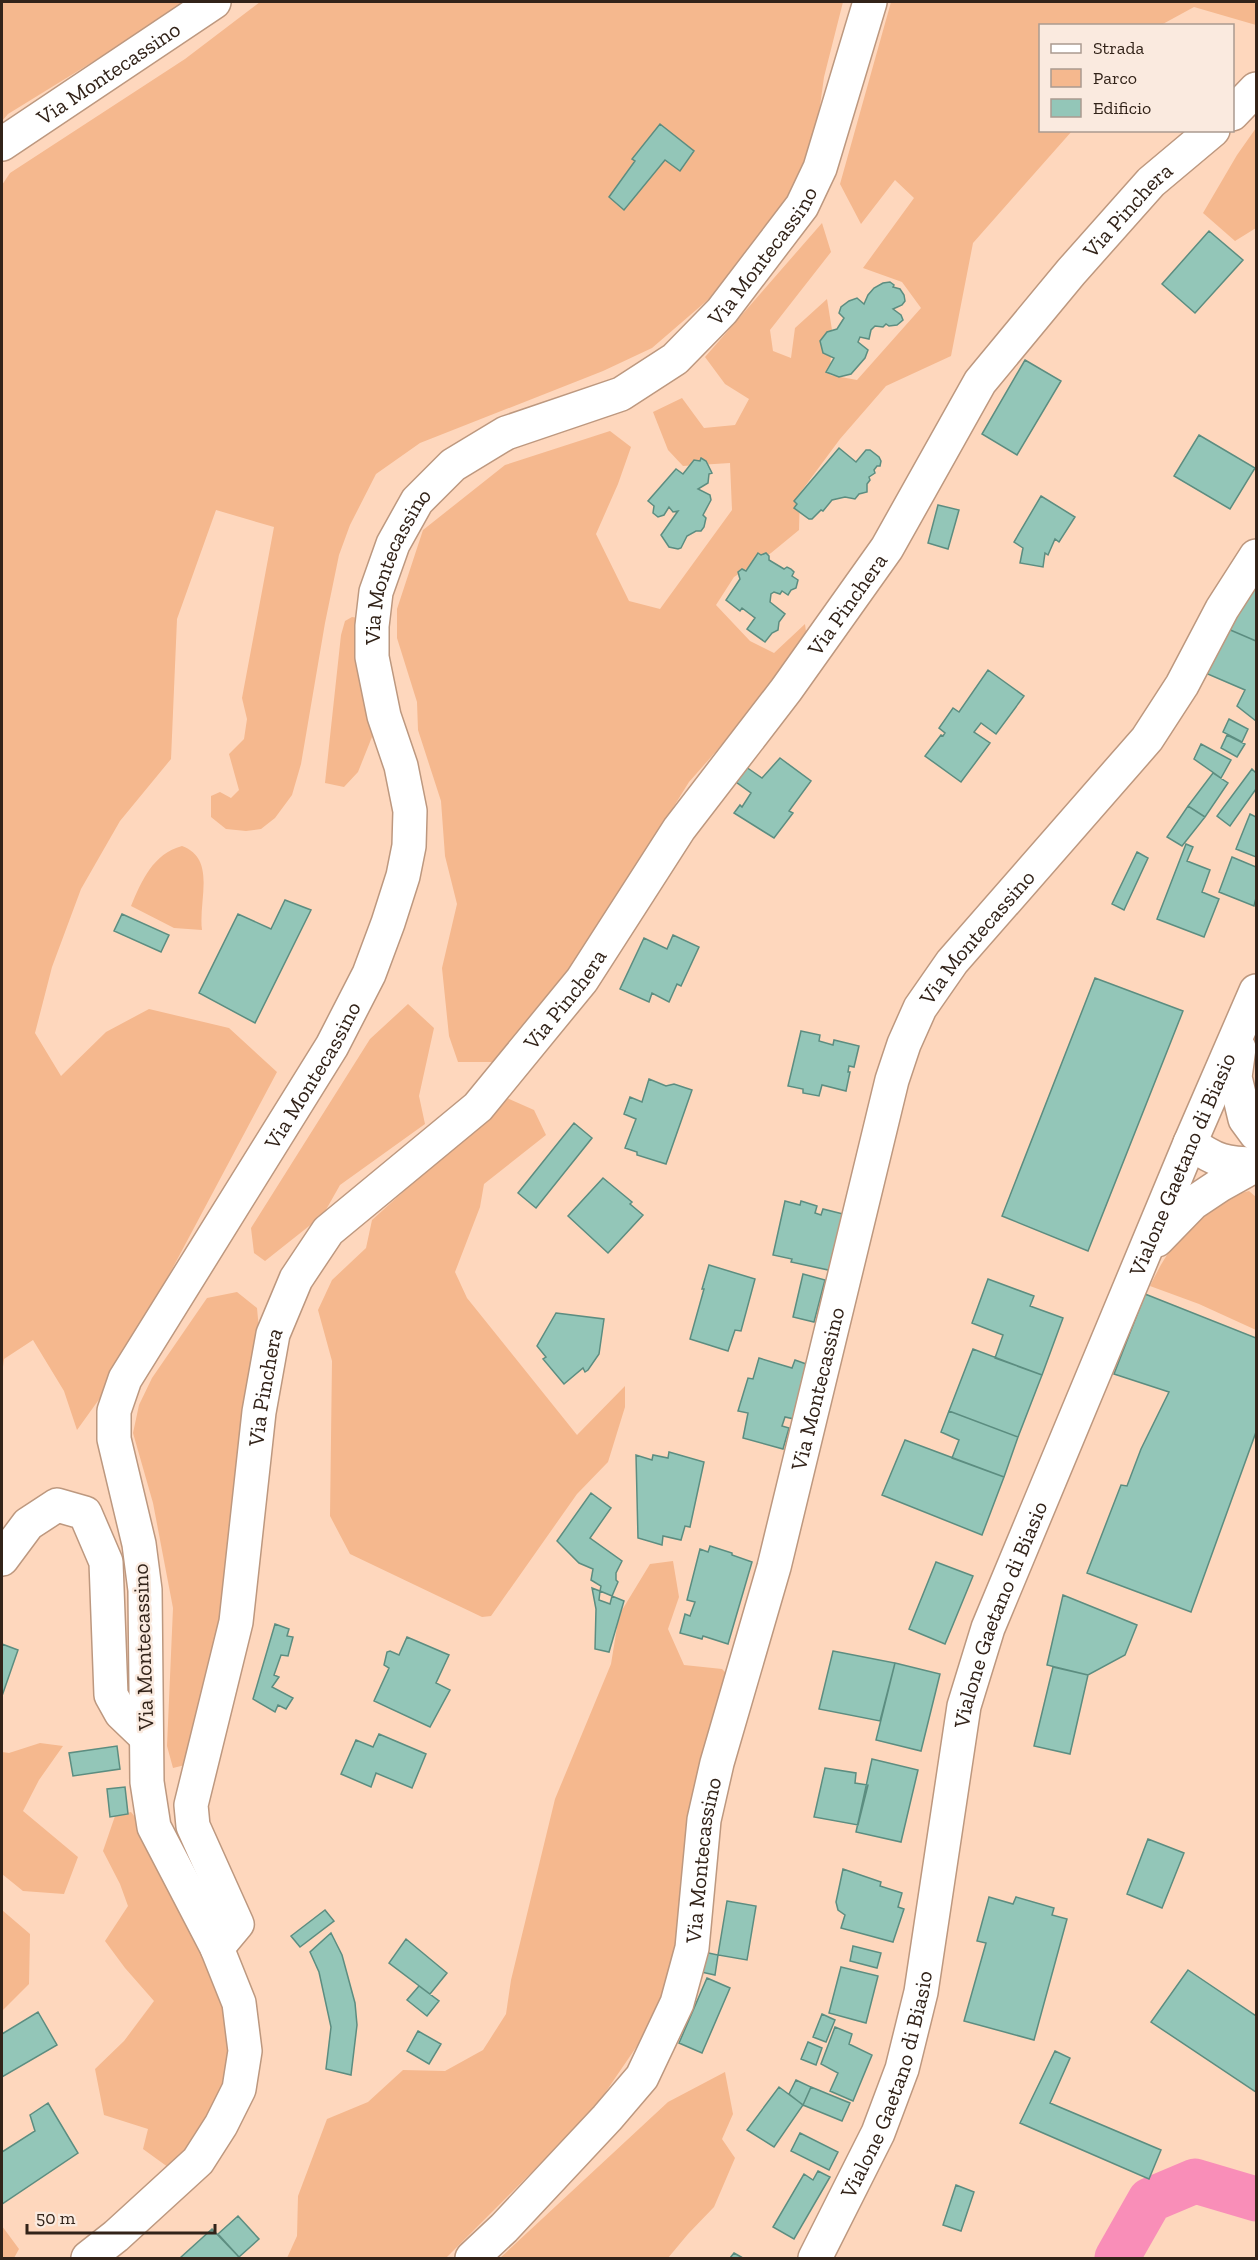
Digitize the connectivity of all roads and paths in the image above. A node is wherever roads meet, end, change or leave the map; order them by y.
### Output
1 (213, 2) edge
2 (870, 2) edge
3 (1257, 89) edge
4 (1234, 113) edge
5 (1211, 132) edge
6 (2, 144) edge
7 (1257, 556) edge
8 (1257, 991) edge
9 (1243, 1023) junction
10 (1257, 1134) edge
11 (1190, 1143) junction
12 (1257, 1145) edge
13 (1257, 1164) edge
14 (1142, 1257) junction
15 (2, 1559) edge
16 (146, 1737) junction
17 (217, 1948) junction
18 (88, 2259) edge
19 (472, 2259) edge
20 (815, 2259) edge

1 - 6 street, Via Montecassino
2 - 16 street, Via Montecassino
3 - 4 street
5 - 17 street, Via Pinchera
7 - 19 street, Via Montecassino
8 - 9 street, Vialone Gaetano di Biasio
9 - 10 street
9 - 11 street, Vialone Gaetano di Biasio
11 - 12 street
11 - 13 street
11 - 14 street, Vialone Gaetano di Biasio
13 - 14 street
14 - 20 street, Vialone Gaetano di Biasio
15 - 16 street
16 - 17 street, Via Montecassino
17 - 18 street, Via Montecassino

